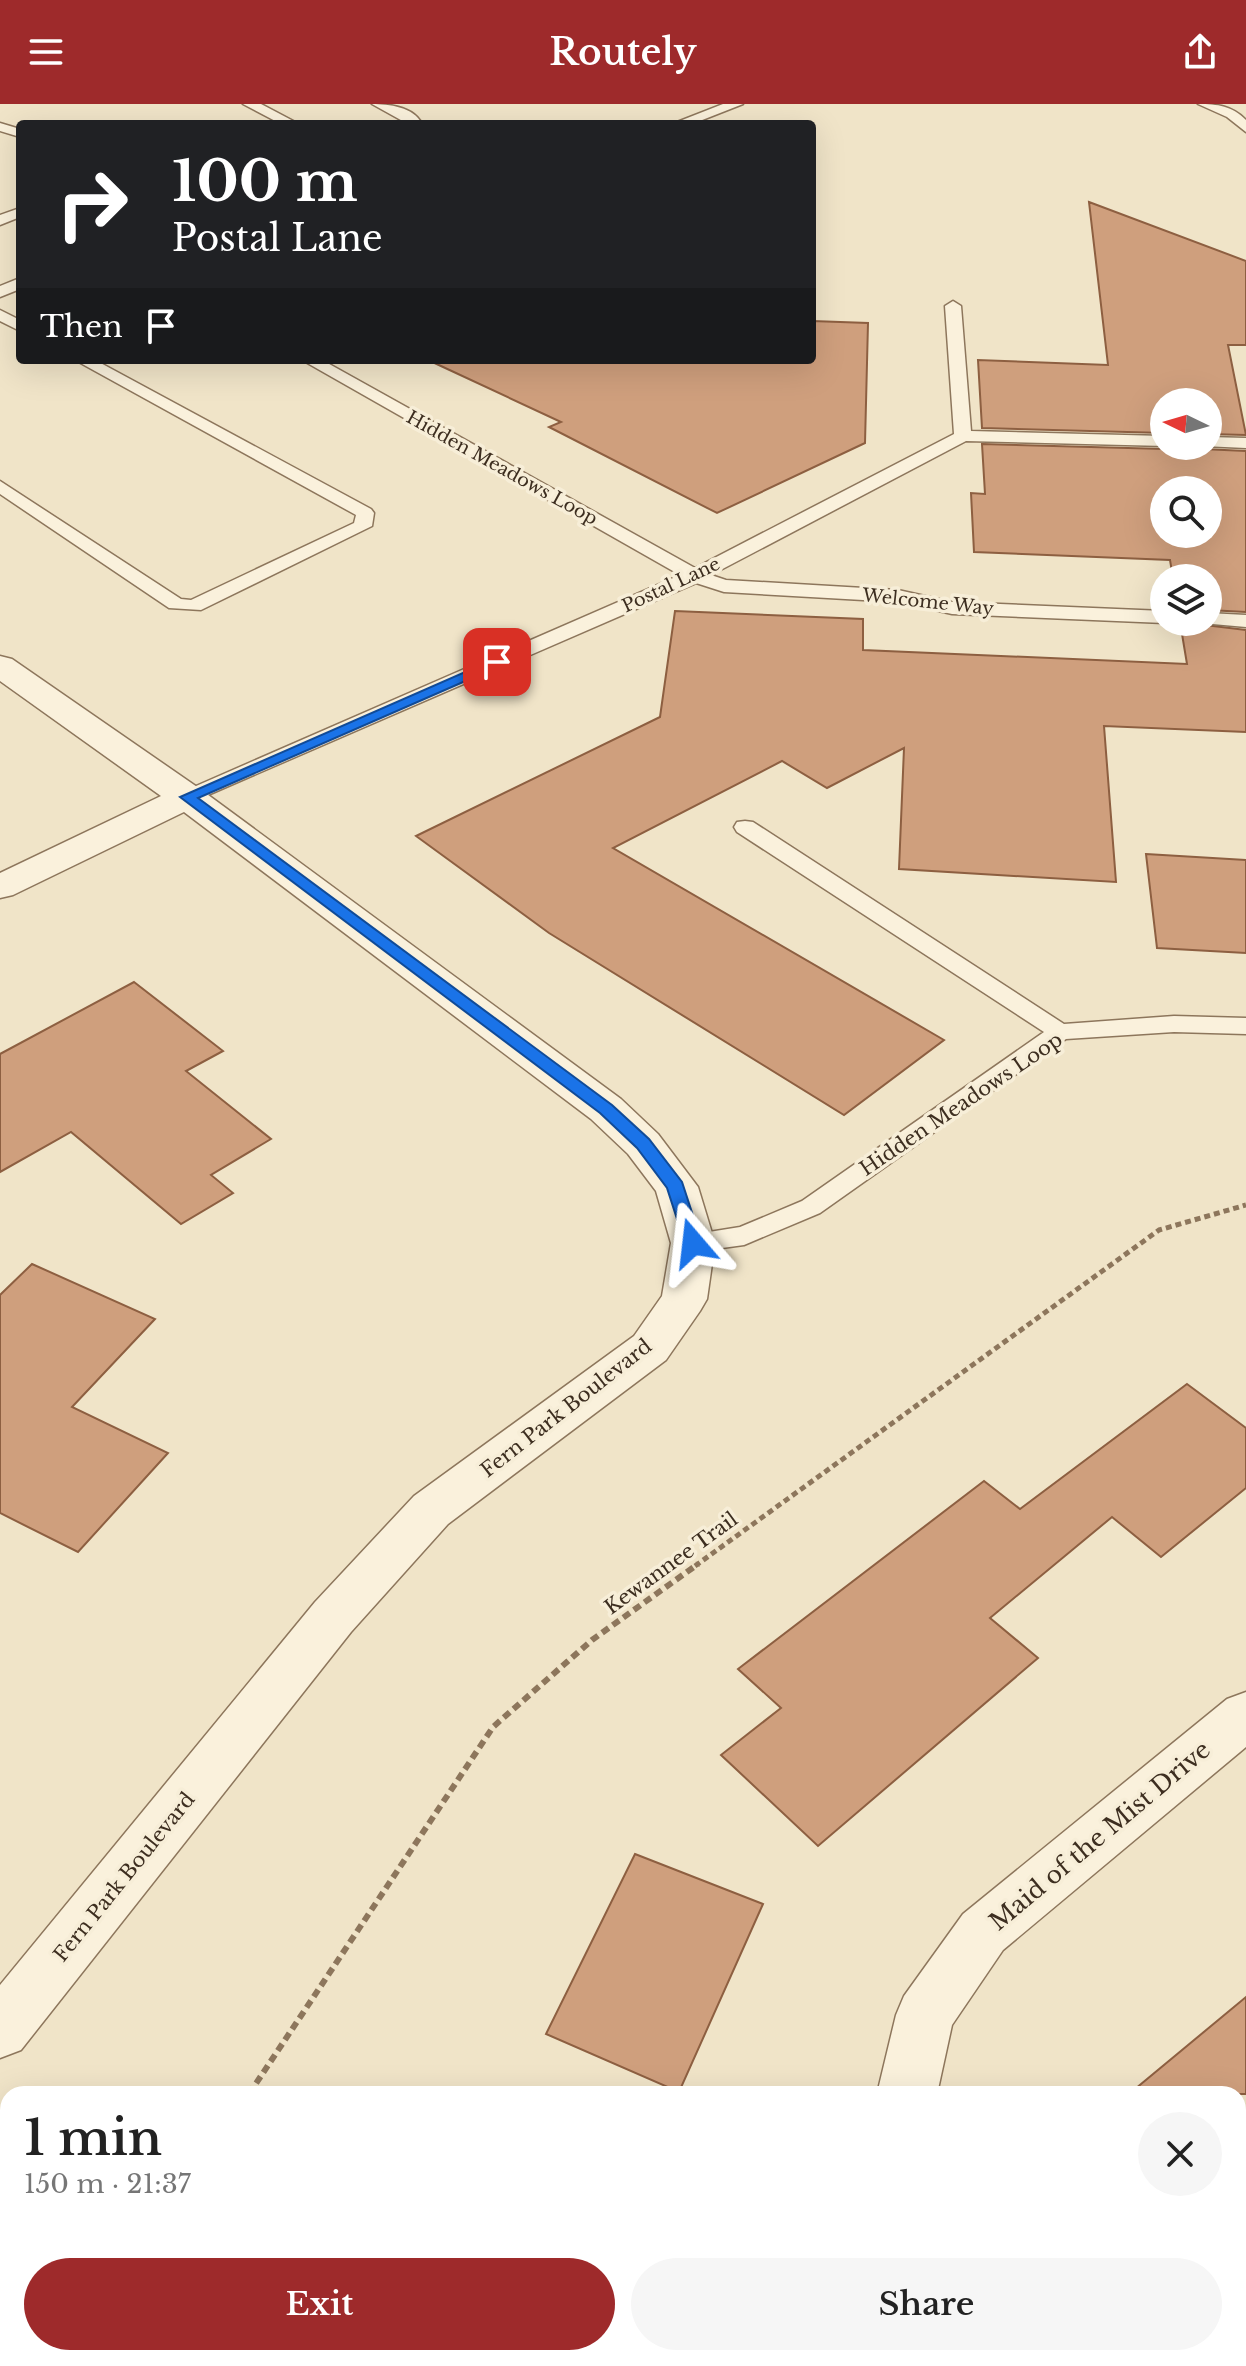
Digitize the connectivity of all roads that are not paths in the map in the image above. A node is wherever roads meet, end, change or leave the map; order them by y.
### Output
1 (250, 104) edge
2 (379, 104) edge
3 (736, 104) edge
4 (1205, 104) edge
5 (284, 120) edge
6 (413, 120) edge
7 (690, 120) edge
8 (1246, 128) edge
9 (953, 306) dead end
10 (90, 364) edge
11 (317, 364) edge
12 (963, 436) junction
13 (1150, 441) edge
14 (1222, 442) edge
15 (1246, 443) edge
16 (0, 486) edge
17 (695, 576) junction
18 (1150, 616) edge
19 (1222, 620) edge
20 (1246, 621) edge
21 (0, 666) edge
22 (187, 797) junction
23 (745, 827) dead end
24 (0, 887) edge
25 (1246, 1026) edge
26 (1060, 1032) junction
27 (693, 1243) junction
28 (1246, 1715) edge
29 (0, 2030) edge
30 (909, 2086) edge

1 - 5 lane
2 - 6 lane
3 - 7 lane
4 - 8 lane
9 - 12 lane
10 - 16 lane
11 - 17 lane, Hidden Meadows Loop
12 - 13 lane, Postal Lane
12 - 17 lane, Postal Lane
14 - 15 lane
17 - 18 lane, Welcome Way
17 - 22 lane, Postal Lane
19 - 20 lane
21 - 22 street, Fern Park Boulevard
22 - 24 street
22 - 27 street, Fern Park Boulevard
23 - 26 lane
25 - 26 lane, Hidden Meadows Loop
26 - 27 lane, Hidden Meadows Loop
27 - 29 street, Fern Park Boulevard
28 - 30 street, Maid of the Mist Drive

